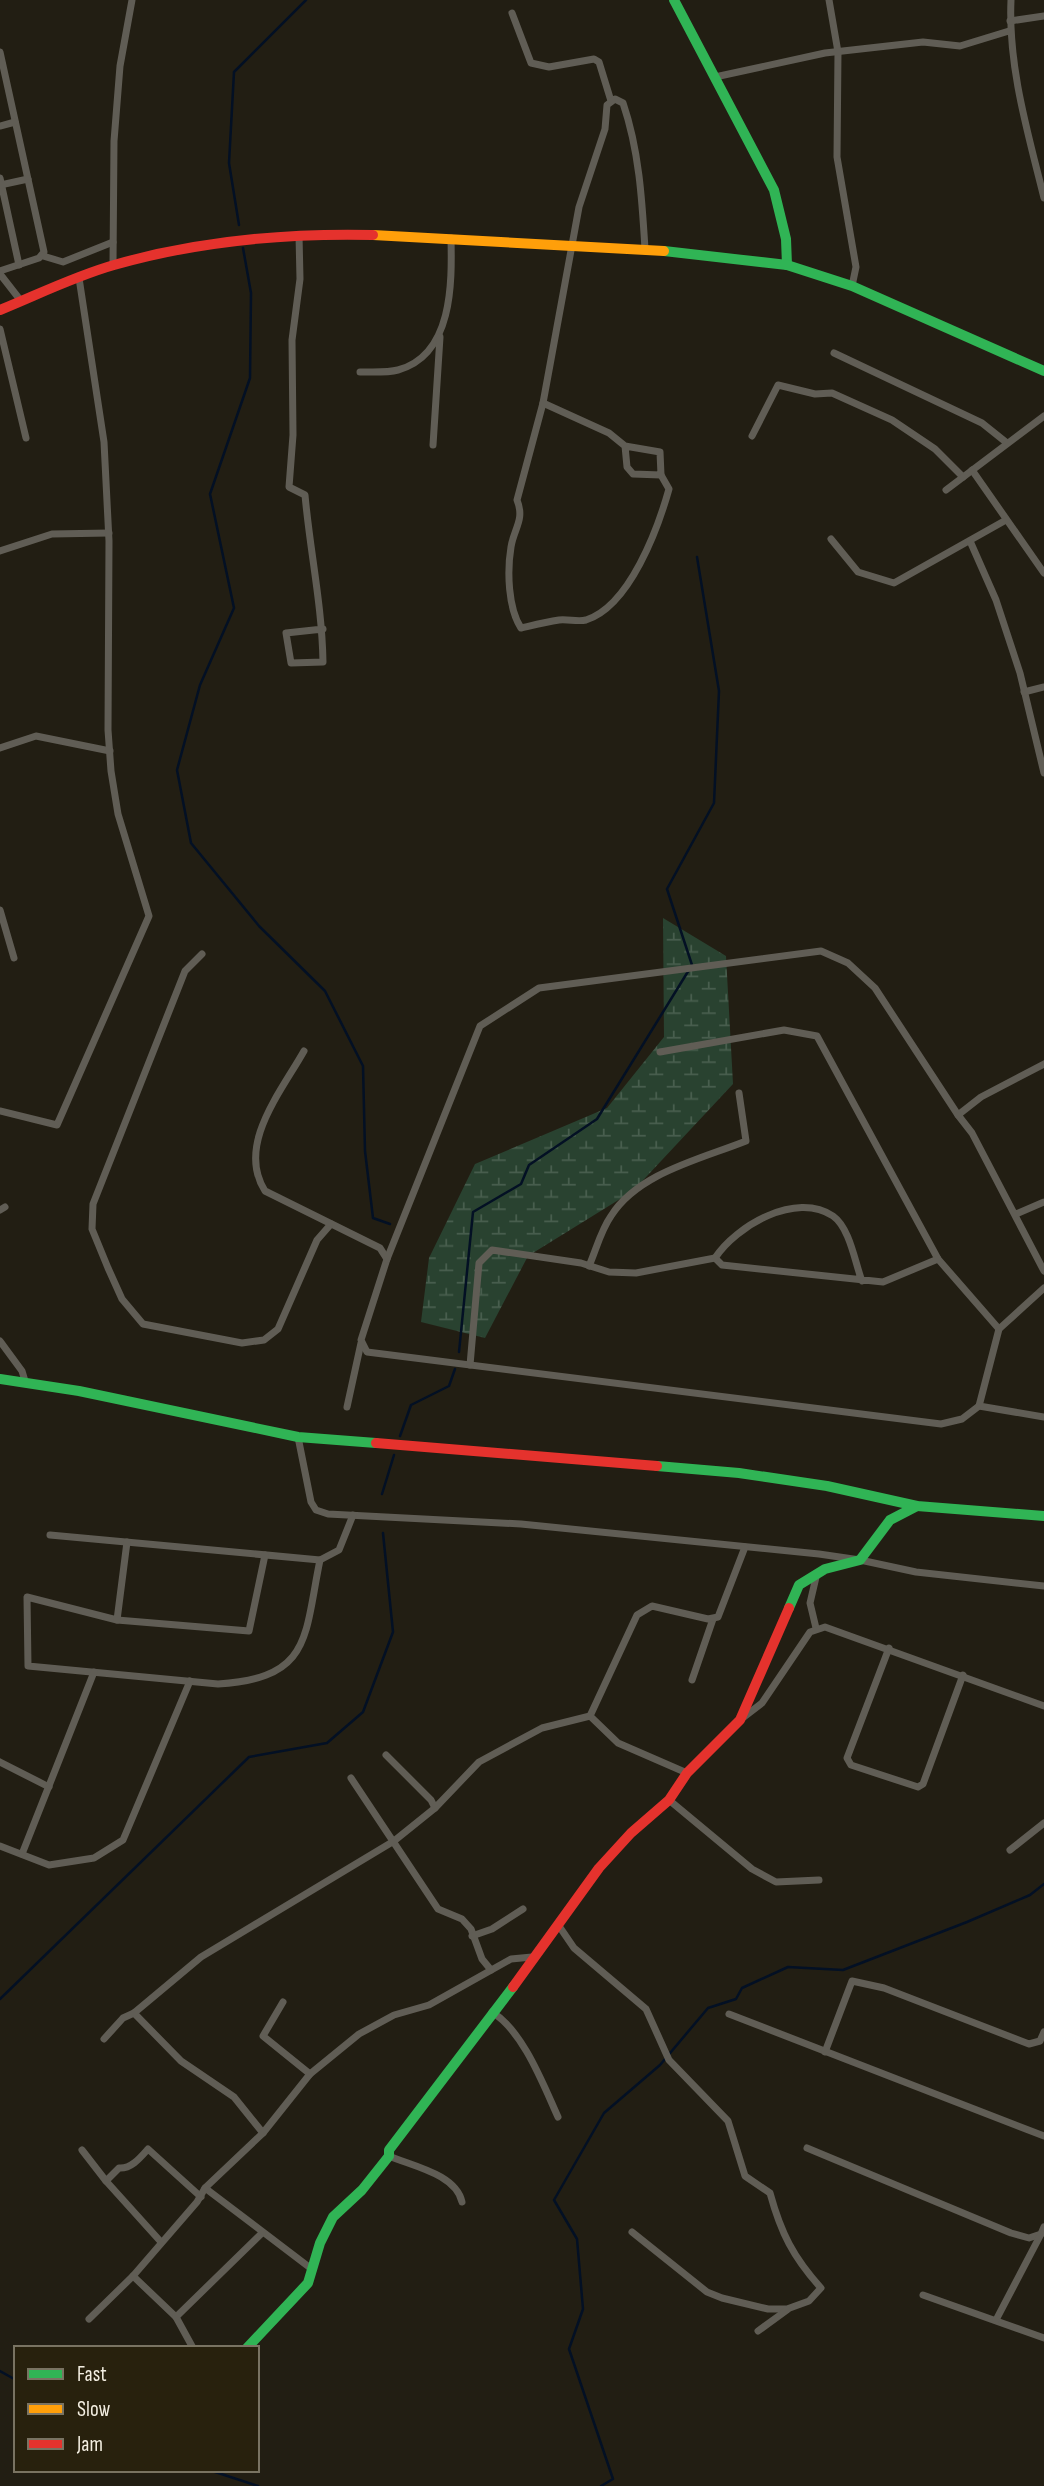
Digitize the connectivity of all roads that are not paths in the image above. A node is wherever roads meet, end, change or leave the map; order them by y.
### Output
1 (132, 0) edge
2 (674, 0) edge
3 (829, 0) edge
4 (1010, 0) edge
5 (512, 13) dead end
6 (1044, 16) edge
7 (1010, 21) junction
8 (1009, 31) junction
9 (0, 52) edge
10 (838, 52) junction
11 (1, 65) edge
12 (715, 77) junction
13 (611, 101) junction
14 (15, 122) junction
15 (0, 126) edge
16 (28, 179) junction
17 (1, 183) edge
18 (1044, 198) edge
19 (299, 236) junction
20 (451, 238) junction
21 (113, 242) junction
22 (571, 245) junction
23 (645, 249) junction
24 (43, 256) junction
25 (19, 265) junction
26 (113, 265) junction
27 (788, 265) junction
28 (0, 272) edge
29 (79, 278) junction
30 (852, 286) junction
31 (21, 301) junction
32 (0, 310) edge
33 (0, 329) edge
34 (440, 337) junction
35 (834, 353) dead end
36 (1044, 371) edge
37 (360, 372) dead end
38 (543, 403) junction
39 (1044, 416) edge
40 (752, 436) dead end
41 (26, 438) dead end
42 (1007, 443) junction
43 (433, 445) dead end
44 (625, 446) junction
45 (972, 470) junction
46 (661, 475) junction
47 (963, 477) junction
48 (946, 490) dead end
49 (1006, 520) junction
50 (109, 533) junction
51 (831, 539) dead end
52 (970, 541) junction
53 (0, 551) edge
54 (1044, 573) edge
55 (323, 629) junction
56 (1044, 687) edge
57 (1024, 692) junction
58 (0, 748) edge
59 (110, 751) junction
60 (1044, 773) edge
61 (0, 910) edge
62 (202, 954) dead end
63 (15, 958) dead end
64 (304, 1051) dead end
65 (660, 1052) dead end
66 (1044, 1064) edge
67 (739, 1093) dead end
68 (0, 1111) edge
69 (958, 1115) junction
70 (1044, 1202) edge
71 (1016, 1214) junction
72 (331, 1224) junction
73 (715, 1258) junction
74 (387, 1259) junction
75 (937, 1259) junction
76 (589, 1266) junction
77 (1044, 1271) edge
78 (862, 1281) junction
79 (1044, 1288) edge
80 (999, 1329) junction
81 (361, 1340) junction
82 (0, 1341) edge
83 (470, 1365) junction
84 (0, 1379) edge
85 (25, 1381) junction
86 (979, 1406) junction
87 (347, 1408) dead end
88 (1044, 1417) edge
89 (298, 1437) junction
90 (916, 1506) junction
91 (353, 1515) junction
92 (1044, 1516) edge
93 (50, 1535) dead end
94 (127, 1542) junction
95 (745, 1547) junction
96 (265, 1555) junction
97 (320, 1560) junction
98 (860, 1560) junction
99 (817, 1573) junction
100 (1044, 1586) edge
101 (713, 1619) junction
102 (117, 1620) junction
103 (817, 1628) junction
104 (889, 1648) junction
105 (94, 1672) junction
106 (963, 1675) junction
107 (692, 1680) dead end
108 (190, 1681) junction
109 (1044, 1706) edge
110 (590, 1716) junction
111 (740, 1720) junction
112 (386, 1755) dead end
113 (0, 1762) edge
114 (687, 1773) junction
115 (351, 1778) dead end
116 (49, 1787) junction
117 (669, 1800) junction
118 (435, 1808) junction
119 (1044, 1823) edge
120 (394, 1841) junction
121 (0, 1846) edge
122 (1010, 1850) dead end
123 (22, 1854) junction
124 (819, 1880) dead end
125 (523, 1909) dead end
126 (559, 1926) junction
127 (472, 1936) junction
128 (532, 1957) junction
129 (491, 1970) junction
130 (283, 2002) dead end
131 (492, 2011) junction
132 (134, 2013) junction
133 (729, 2014) dead end
134 (1044, 2032) edge
135 (104, 2039) dead end
136 (825, 2052) junction
137 (310, 2074) junction
138 (558, 2117) dead end
139 (263, 2133) junction
140 (1044, 2136) edge
141 (807, 2148) dead end
142 (82, 2150) dead end
143 (389, 2157) junction
144 (106, 2181) junction
145 (205, 2188) junction
146 (201, 2197) junction
147 (462, 2202) dead end
148 (1042, 2230) edge
149 (632, 2232) dead end
150 (262, 2233) junction
151 (161, 2242) junction
152 (313, 2270) junction
153 (133, 2276) junction
154 (923, 2295) dead end
155 (787, 2309) junction
156 (176, 2317) junction
157 (89, 2319) dead end
158 (996, 2320) junction
159 (758, 2331) dead end
160 (1044, 2337) edge
161 (192, 2346) edge
162 (249, 2346) edge

1 - 21 street
2 - 12 street
3 - 10 street
4 - 7 street
5 - 13 street
6 - 7 street
7 - 8 street
8 - 10 street
8 - 18 street
9 - 11 street
10 - 12 street
10 - 30 street
11 - 14 street
12 - 27 street
13 - 22 street
13 - 23 street
14 - 15 street
14 - 16 street
16 - 17 street
16 - 24 street
17 - 25 street
19 - 20 street
19 - 26 street
19 - 55 street
20 - 22 street
20 - 34 street
21 - 24 street
21 - 26 street
22 - 23 street
22 - 38 street
23 - 27 street
24 - 25 street
25 - 28 street
26 - 29 street
27 - 30 street
28 - 31 street
29 - 31 street
29 - 50 street
30 - 36 street
31 - 32 street
33 - 41 street
34 - 37 street
34 - 43 street
35 - 42 street
38 - 44 street
38 - 46 street
39 - 42 street
40 - 47 street
42 - 45 street
44 - 46 street
44 - 46 street
45 - 47 street
45 - 49 street
47 - 48 street
49 - 52 street
49 - 54 street
50 - 53 street
50 - 59 street
51 - 52 street
52 - 57 street
55 - 55 street
56 - 57 street
57 - 60 street
58 - 59 street
59 - 68 street
61 - 63 street
62 - 72 street
64 - 72 street
65 - 75 street
66 - 69 street
67 - 76 street
69 - 71 street
69 - 74 street
70 - 71 street
71 - 77 street
72 - 74 street
73 - 76 street
73 - 78 street
73 - 78 street
74 - 81 street
75 - 78 street
75 - 80 street
76 - 83 street
79 - 80 street
80 - 86 street
81 - 83 street
81 - 87 street
82 - 85 street
83 - 86 street
84 - 85 street
85 - 89 street
86 - 88 street
89 - 90 street
89 - 91 street
90 - 92 street
90 - 98 street
91 - 95 street
91 - 97 street
93 - 94 street
94 - 96 street
94 - 102 street
95 - 98 street
95 - 101 street
96 - 97 street
96 - 102 street
97 - 108 street
98 - 99 street
98 - 100 street
99 - 103 street
99 - 111 street
101 - 107 street
101 - 110 street
102 - 105 street
103 - 104 street
103 - 111 street
104 - 106 street
104 - 106 street
105 - 108 street
105 - 116 street
106 - 109 street
108 - 123 street
110 - 114 street
110 - 118 street
111 - 114 street
112 - 118 street
113 - 116 street
114 - 117 street
115 - 120 street
116 - 123 street
117 - 124 street
117 - 126 street
118 - 120 street
119 - 122 street
120 - 127 street
120 - 132 street
121 - 123 street
125 - 127 street
126 - 128 street
126 - 155 street
127 - 129 street
128 - 129 street
128 - 131 street
129 - 137 street
130 - 137 street
131 - 138 street
131 - 143 street
132 - 135 street
132 - 139 street
133 - 136 street
134 - 136 street
136 - 140 street
137 - 139 street
139 - 145 street
141 - 148 street
142 - 144 street
143 - 147 street
143 - 152 street
144 - 146 street
144 - 151 street
145 - 146 street
145 - 150 street
146 - 151 street
148 - 158 street
149 - 155 street
150 - 152 street
150 - 156 street
151 - 153 street
152 - 162 street
153 - 156 street
153 - 157 street
154 - 158 street
155 - 159 street
156 - 161 street
158 - 160 street

